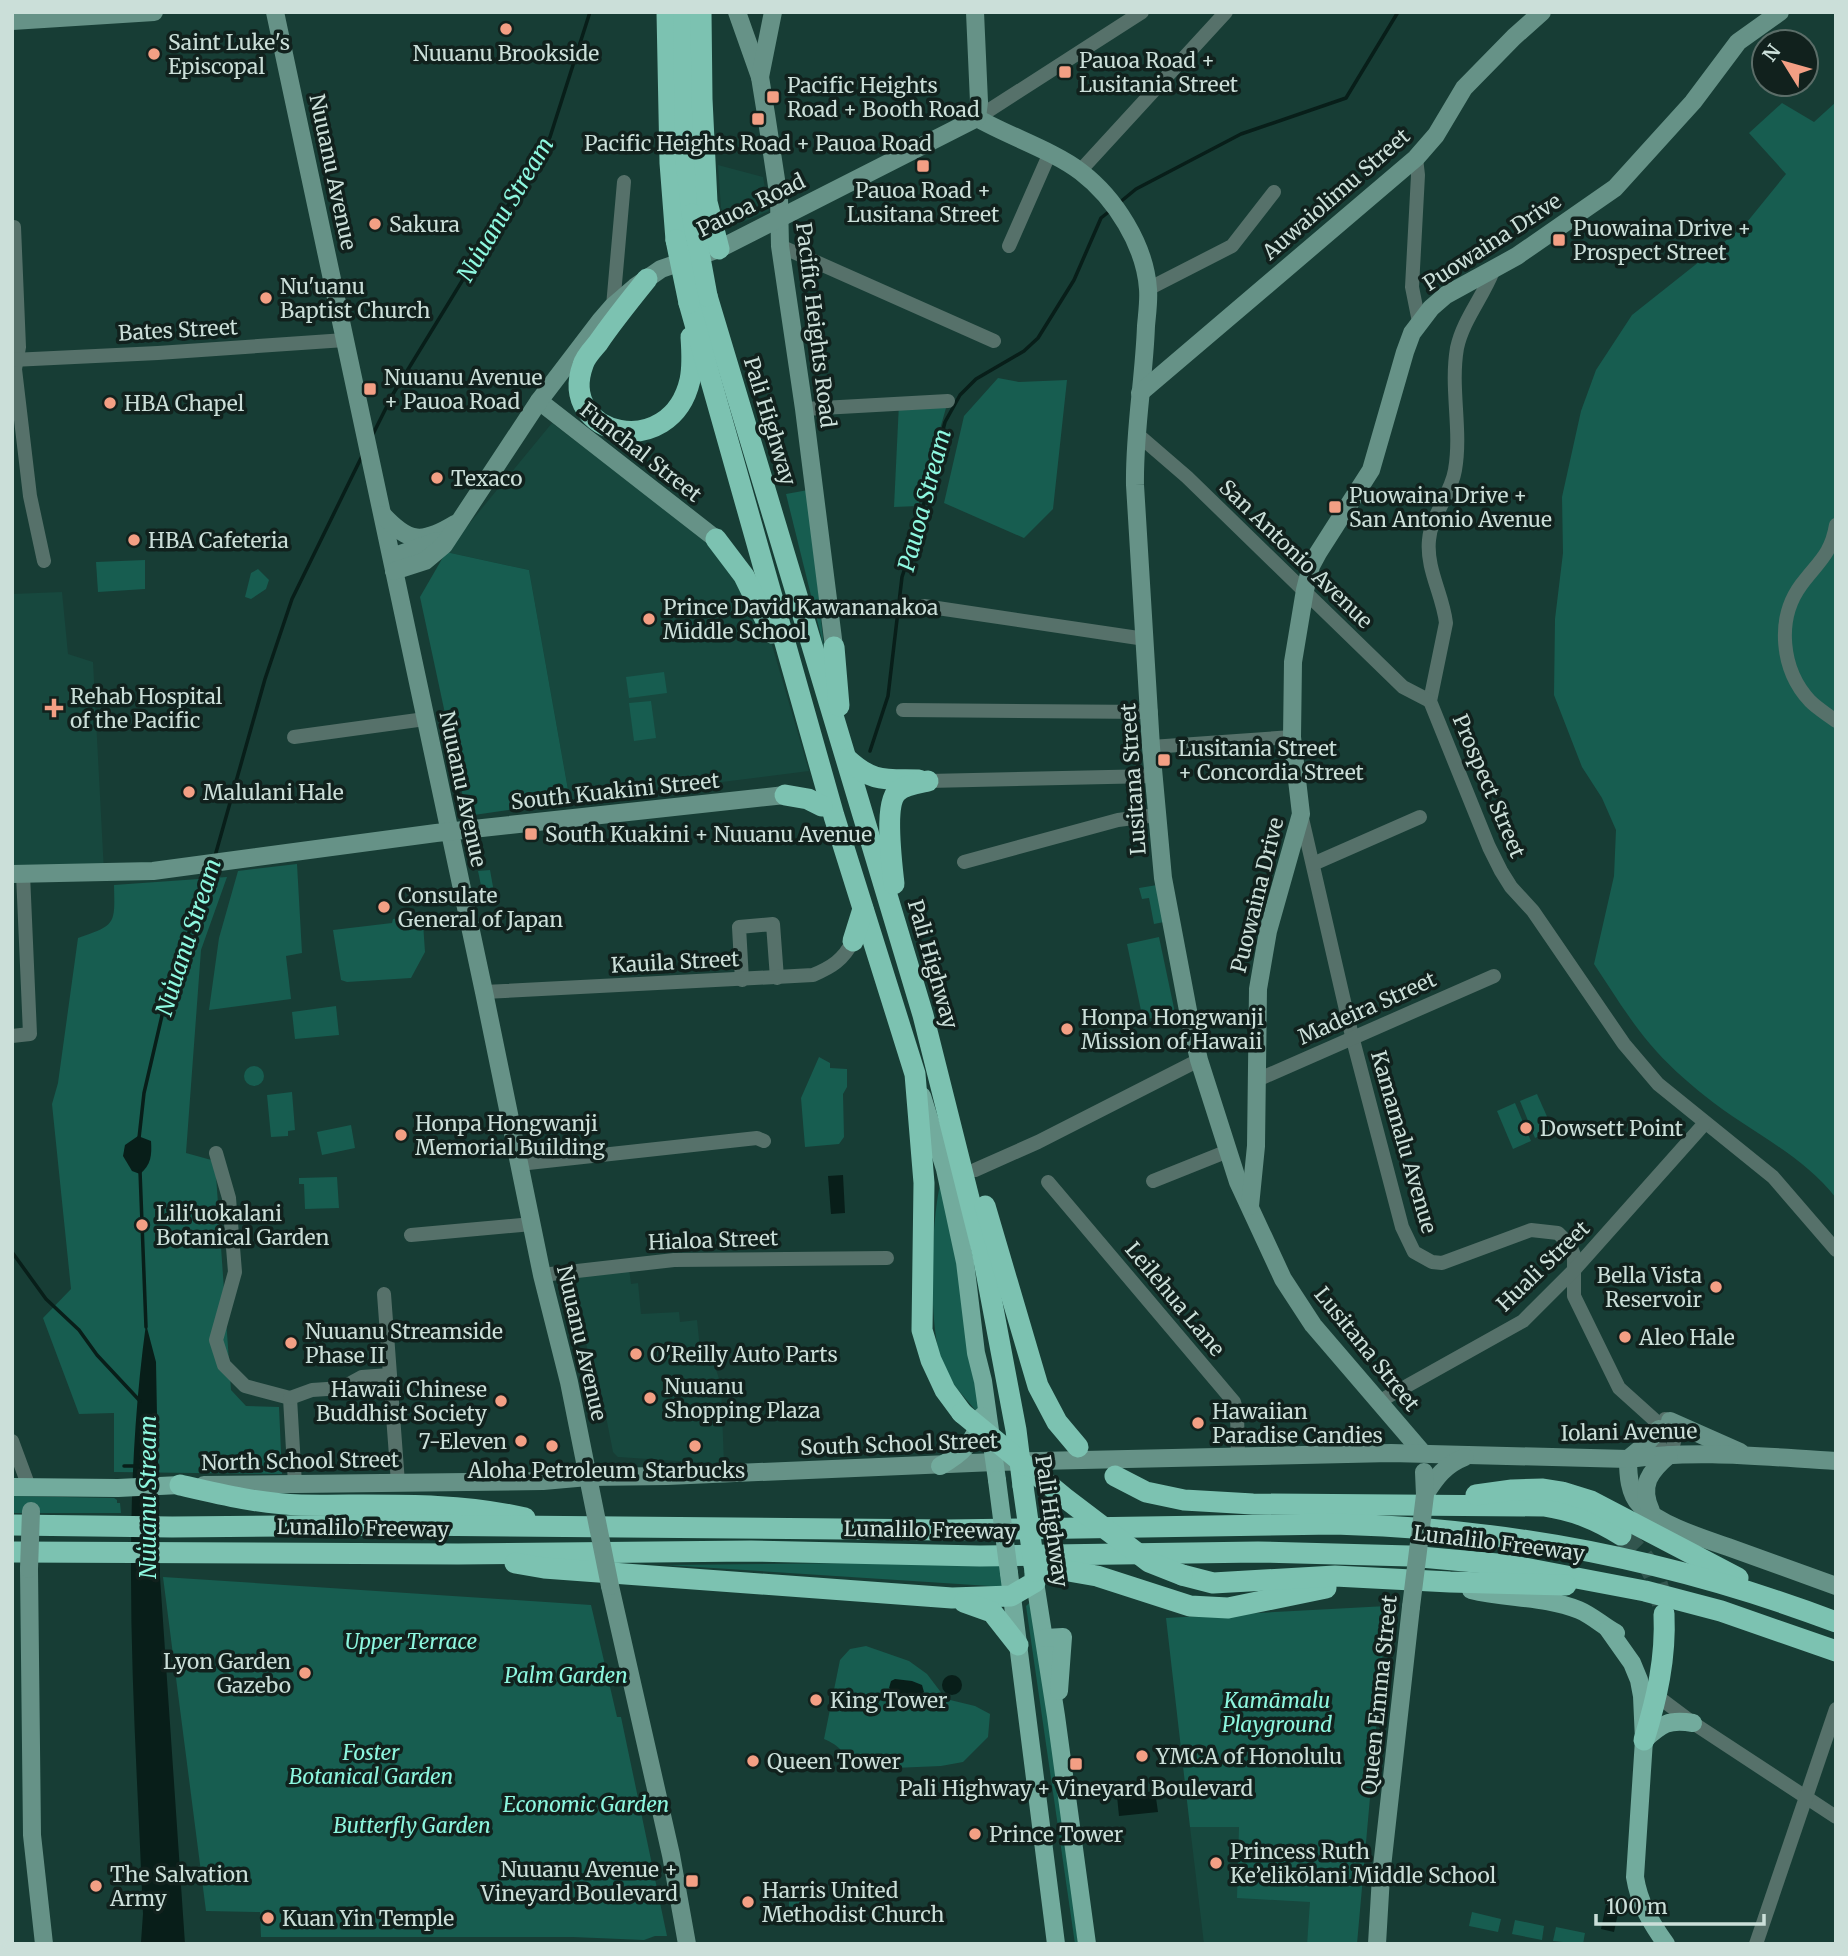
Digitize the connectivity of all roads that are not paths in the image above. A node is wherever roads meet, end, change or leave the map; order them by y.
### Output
1 (154, 12) edge
2 (275, 12) edge
3 (667, 12) edge
4 (684, 12) edge
5 (701, 12) edge
6 (738, 12) edge
7 (767, 12) edge
8 (773, 12) edge
9 (975, 12) edge
10 (1142, 12) edge
11 (1226, 12) edge
12 (1542, 12) edge
13 (1780, 12) edge
14 (12, 21) edge
15 (760, 77) junction
16 (977, 118) junction
17 (1049, 155) junction
18 (1416, 158) junction
19 (1080, 172) junction
20 (624, 182) dead end
21 (1274, 192) dead end
22 (683, 217) junction
23 (779, 218) junction
24 (15, 227) dead end
25 (780, 246) junction
26 (1009, 246) dead end
27 (719, 249) junction
28 (1493, 271) junction
29 (647, 278) junction
30 (1148, 289) junction
31 (698, 300) junction
32 (613, 306) junction
33 (1419, 323) junction
34 (345, 340) junction
35 (994, 341) dead end
36 (15, 359) edge
37 (1140, 393) junction
38 (539, 401) junction
39 (948, 401) dead end
40 (804, 409) junction
41 (1136, 433) junction
42 (382, 514) junction
43 (458, 522) junction
44 (1836, 525) edge
45 (716, 539) joint
46 (44, 561) dead end
47 (393, 564) junction
48 (1305, 590) junction
49 (925, 606) dead end
50 (1145, 639) junction
51 (834, 647) joint
52 (1430, 701) junction
53 (903, 710) dead end
54 (1151, 712) junction
55 (425, 719) junction
56 (1836, 721) edge
57 (839, 732) junction
58 (294, 737) dead end
59 (1292, 737) junction
60 (1151, 747) junction
61 (847, 759) junction
62 (811, 769) junction
63 (1154, 776) junction
64 (928, 780) junction
65 (785, 795) junction
66 (822, 806) junction
67 (1301, 814) junction
68 (1157, 815) junction
69 (1420, 817) dead end
70 (450, 832) junction
71 (964, 862) dead end
72 (1313, 864) junction
73 (18, 874) edge
74 (854, 880) junction
75 (863, 909) junction
76 (898, 925) junction
77 (853, 941) joint
78 (1494, 976) dead end
79 (776, 978) junction
80 (742, 979) junction
81 (484, 992) junction
82 (12, 1036) edge
83 (1352, 1037) junction
84 (930, 1045) junction
85 (1199, 1060) junction
86 (915, 1074) junction
87 (1257, 1080) junction
88 (1256, 1105) junction
89 (1706, 1123) junction
90 (764, 1141) dead end
91 (1227, 1146) junction
92 (216, 1153) dead end
93 (519, 1164) junction
94 (975, 1170) junction
95 (1153, 1181) dead end
96 (1048, 1182) dead end
97 (1250, 1206) junction
98 (532, 1224) junction
99 (411, 1235) dead end
100 (1836, 1250) edge
101 (887, 1258) dead end
102 (1575, 1269) junction
103 (542, 1275) junction
104 (384, 1294) dead end
105 (388, 1375) junction
106 (983, 1381) junction
107 (290, 1398) junction
108 (1380, 1401) junction
109 (1665, 1425) junction
110 (12, 1441) edge
111 (1078, 1447) dead end
112 (1422, 1452) junction
113 (1743, 1454) junction
114 (1472, 1455) junction
115 (1664, 1455) junction
116 (1238, 1456) junction
117 (1628, 1459) junction
118 (1836, 1461) edge
119 (1019, 1463) junction
120 (940, 1466) junction
121 (996, 1471) junction
122 (1431, 1473) junction
123 (1115, 1476) dead end
124 (588, 1477) junction
125 (398, 1483) junction
126 (295, 1484) junction
127 (176, 1485) junction
128 (21, 1487) edge
129 (1422, 1500) junction
130 (1253, 1504) junction
131 (1652, 1514) junction
132 (12, 1525) edge
133 (571, 1528) junction
134 (844, 1530) junction
135 (1620, 1535) tunnel mouth
136 (12, 1552) edge
137 (458, 1554) junction
138 (980, 1556) junction
139 (1035, 1577) junction
140 (1368, 1578) junction
141 (1450, 1582) junction
142 (1836, 1586) edge
143 (1645, 1591) junction
144 (1011, 1596) junction
145 (952, 1598) junction
146 (1664, 1614) tunnel mouth
147 (1814, 1614) junction
148 (1836, 1622) edge
149 (1608, 1629) junction
150 (1018, 1645) junction
151 (1836, 1651) edge
152 (1657, 1696) junction
153 (1836, 1709) edge
154 (1693, 1723) junction
155 (1644, 1740) junction
156 (1805, 1797) junction
157 (1836, 1817) edge
158 (44, 1944) edge
159 (687, 1944) edge
160 (1056, 1944) edge
161 (1087, 1944) edge
162 (1377, 1944) edge
163 (1666, 1944) edge
164 (1756, 1944) edge

1 - 14 main road
2 - 34 main road, Nuuanu Avenue
3 - 22 highway, Pali Highway
4 - 22 highway, Pali Highway
5 - 27 highway
6 - 7 main road
6 - 15 main road, Pacific Heights Road
8 - 15 main road
9 - 16 main road
10 - 16 street, Pauoa Road
11 - 19 street
12 - 18 main road, Auwaiolimu Street
13 - 28 main road, Puowaina Drive
15 - 23 main road, Pacific Heights Road
16 - 17 main road, Lusitana Street
16 - 23 main road, Pauoa Road
17 - 19 main road, Lusitana Street
17 - 26 street
18 - 33 street
18 - 37 main road, Auwaiolimu Street
19 - 30 main road, Lusitana Street
20 - 32 street
21 - 30 street
22 - 31 highway, Pali Highway, bridge
23 - 25 main road, Pacific Heights Road
23 - 27 main road, Pauoa Road
24 - 36 street
25 - 35 street
25 - 40 main road, Pacific Heights Road
27 - 29 main road, Pauoa Road
28 - 33 main road, Puowaina Drive
28 - 52 street, Prospect Street
29 - 31 highway
29 - 32 main road, Pauoa Road
30 - 37 main road, Lusitana Street
31 - 57 highway, Pali Highway
31 - 74 highway, Pali Highway
32 - 38 main road, Pauoa Road
33 - 48 main road, Puowaina Drive
34 - 36 street, Bates Street
34 - 42 main road, Nuuanu Avenue
36 - 46 street
37 - 41 main road, Lusitana Street
38 - 43 main road, Pauoa Road
38 - 45 main road, Funchal Street
39 - 40 street
40 - 51 main road, Pacific Heights Road
41 - 48 street, San Antonio Avenue
41 - 50 main road, Lusitana Street
42 - 43 main road
42 - 47 main road, Nuuanu Avenue
43 - 47 main road, Pauoa Road
44 - 56 street
45 - 62 highway
47 - 55 main road, Nuuanu Avenue
48 - 52 street, San Antonio Avenue
48 - 59 main road, Puowaina Drive
49 - 50 street
50 - 54 main road, Lusitana Street
51 - 57 highway
52 - 89 street, Prospect Street
53 - 54 street
54 - 60 main road, Lusitana Street
55 - 58 street
55 - 70 main road, Nuuanu Avenue
57 - 61 highway, Pali Highway
59 - 60 street
59 - 67 main road, Puowaina Drive
60 - 63 main road, Lusitana Street
61 - 64 highway
61 - 76 highway, Pali Highway
62 - 65 highway
62 - 66 highway
63 - 64 street
63 - 68 main road, Lusitana Street
64 - 76 highway
65 - 66 highway
65 - 70 main road, South Kuakini Street
66 - 74 highway
67 - 72 street, Kamamalu Avenue
67 - 87 main road, Puowaina Drive
68 - 71 street
68 - 85 main road, Lusitana Street
69 - 72 street
70 - 73 main road, South Kuakini Street
70 - 81 main road, Nuuanu Avenue
72 - 83 street, Kamamalu Avenue
73 - 82 street
74 - 75 highway, Pali Highway
75 - 77 highway
75 - 86 highway, Pali Highway
76 - 84 highway, Pali Highway
77 - 79 street, Kauila Street
78 - 83 street, Madeira Street
79 - 80 street, Kauila Street
79 - 80 street
80 - 81 street, Kauila Street
81 - 93 main road, Nuuanu Avenue
83 - 87 street, Madeira Street
83 - 102 street, Kamamalu Avenue
84 - 94 highway
84 - 119 highway, Pali Highway
85 - 91 main road, Lusitana Street
85 - 94 street
86 - 106 main road, Pali Highway
86 - 140 highway, bridge
87 - 88 main road, Puowaina Drive
88 - 91 main road
88 - 97 main road, Puowaina Drive
89 - 100 street, Prospect Street
89 - 102 street, Huali Street
90 - 93 street
91 - 95 street
91 - 97 main road, Lusitana Street
92 - 107 street
93 - 98 main road, Nuuanu Avenue
94 - 111 highway
96 - 116 street, Leilehua Lane
97 - 108 main road, Lusitana Street
98 - 99 street
98 - 103 main road, Nuuanu Avenue
101 - 103 street, Hialoa Street
102 - 108 street, Huali Street
102 - 109 street, Kamamalu Avenue
103 - 124 main road, Nuuanu Avenue
104 - 105 street
105 - 107 street
105 - 125 street
106 - 120 main road
106 - 121 main road, Pali Highway
107 - 126 street
108 - 112 main road, Lusitana Street
109 - 113 main road
109 - 115 street
109 - 117 main road
110 - 128 street
112 - 114 main road, Iolani Avenue
112 - 116 main road, South School Street
112 - 122 main road, Queen Emma Street
113 - 115 main road, Iolani Avenue
113 - 118 main road, Iolani Avenue
114 - 117 main road, Iolani Avenue
114 - 122 main road
115 - 117 main road, Iolani Avenue
115 - 131 main road
116 - 119 main road, South School Street
117 - 131 main road
119 - 121 main road, South School Street
119 - 139 highway, Pali Highway, bridge
120 - 121 main road, South School Street
120 - 124 main road, South School Street
121 - 144 main road, Pali Highway, bridge
122 - 129 main road, Queen Emma Street, bridge
123 - 130 highway
124 - 125 main road, North School Street
124 - 159 main road, Nuuanu Avenue, bridge
125 - 126 main road, North School Street
126 - 127 main road, North School Street
127 - 128 main road, North School Street
127 - 133 highway
128 - 158 main road, bridge
129 - 130 highway
129 - 135 highway
129 - 147 highway
129 - 162 main road, Queen Emma Street, bridge
130 - 134 highway
131 - 142 main road
132 - 133 highway, Lunalilo Freeway
133 - 134 highway, Lunalilo Freeway
134 - 147 highway, Lunalilo Freeway
136 - 137 highway, Lunalilo Freeway
137 - 138 highway, Lunalilo Freeway
137 - 145 highway
138 - 140 highway
138 - 143 highway, Lunalilo Freeway
139 - 144 highway
139 - 161 main road, Pali Highway
140 - 141 highway
141 - 143 highway
141 - 149 main road
143 - 151 highway, Lunalilo Freeway
144 - 145 highway
144 - 150 main road, Pali Highway
145 - 150 highway
146 - 152 highway
147 - 148 highway, Lunalilo Freeway
149 - 152 main road
149 - 155 main road
150 - 160 main road, Pali Highway
152 - 154 street
152 - 155 highway
153 - 156 street
154 - 155 main road
154 - 156 street
155 - 163 main road
156 - 157 street
156 - 164 street

